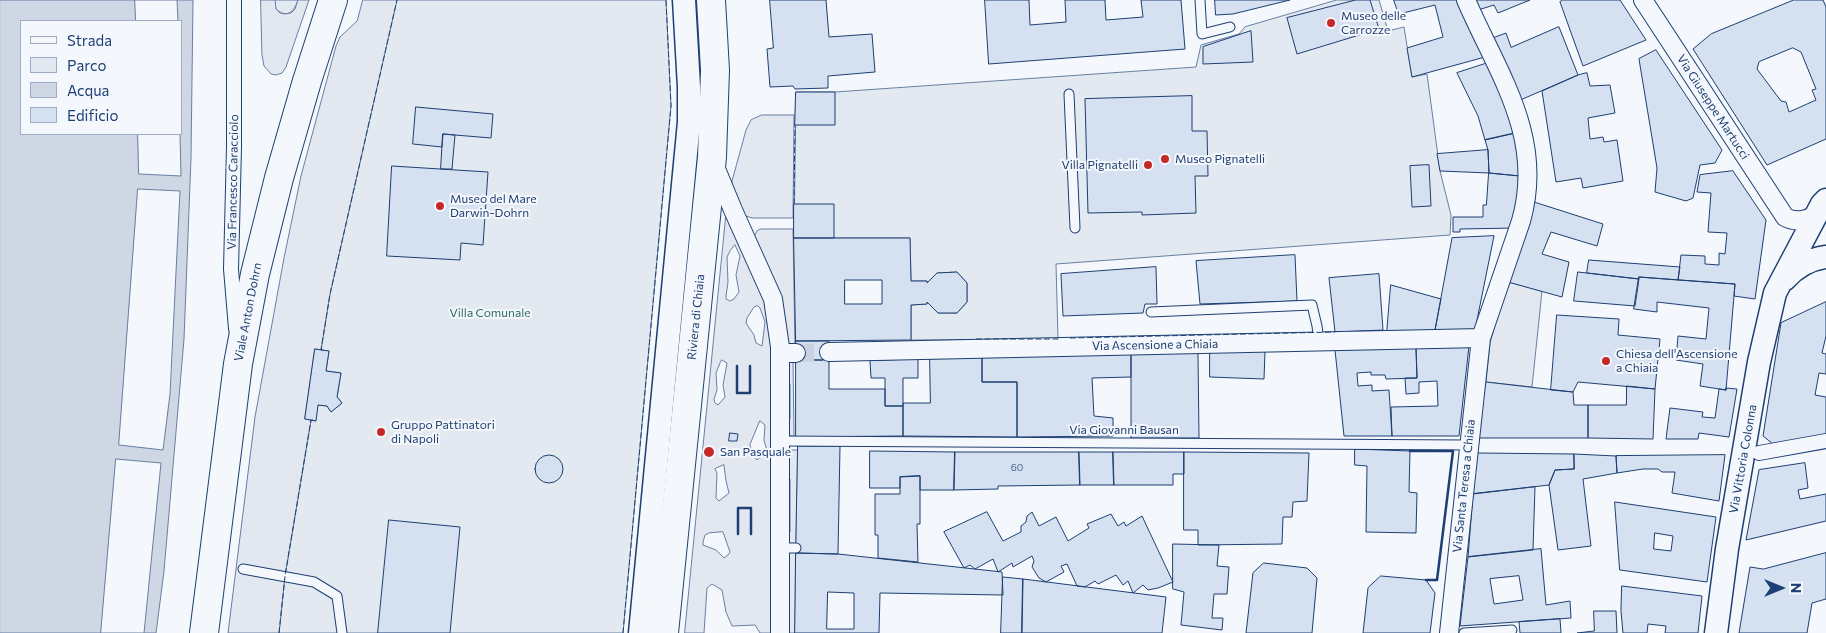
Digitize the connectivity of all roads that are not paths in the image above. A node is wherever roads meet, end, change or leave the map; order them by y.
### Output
1 (234, 0) edge
2 (334, 0) edge
3 (684, 0) edge
4 (711, 0) edge
5 (1200, 0) edge
6 (1466, 0) edge
7 (1643, 0) edge
8 (1230, 27) dead end
9 (1069, 94) dead end
10 (712, 156) junction
11 (1821, 207) edge
12 (1074, 228) dead end
13 (1826, 250) edge
14 (1826, 257) edge
15 (1778, 287) junction
16 (1151, 312) dead end
17 (1481, 338) junction
18 (1319, 342) junction
19 (829, 352) tunnel mouth
20 (238, 364) junction
21 (780, 441) junction
22 (1826, 441) edge
23 (1468, 445) junction
24 (1759, 453) dead end
25 (243, 570) dead end
26 (641, 623) edge
27 (1512, 630) dead end
28 (204, 633) edge
29 (342, 633) edge
30 (664, 633) edge
31 (780, 633) edge
32 (1449, 633) edge
33 (1464, 633) edge
34 (1716, 633) edge

1 - 20 street, Via Francesco Caracciolo
2 - 20 main road, Viale Anton Dohrn
3 - 26 street
4 - 10 main road, Riviera di Chiaia
5 - 8 lane
6 - 17 street, Via Santa Teresa a Chiaia
7 - 11 street, Via Giuseppe Martucci
9 - 12 lane
10 - 21 street
10 - 30 main road, Riviera di Chiaia
11 - 13 street
11 - 15 street, Via Vittoria Colonna
14 - 15 street
15 - 34 street, Via Vittoria Colonna
16 - 18 lane
17 - 18 street, Via Ascensione a Chiaia
17 - 23 street, Via Santa Teresa a Chiaia
18 - 19 street, Via Ascensione a Chiaia
20 - 28 main road, Viale Anton Dohrn
21 - 23 lane, Via Giovanni Bausan
21 - 31 street
22 - 24 street
23 - 32 street, Via Santa Teresa a Chiaia
25 - 29 lane
27 - 33 lane

